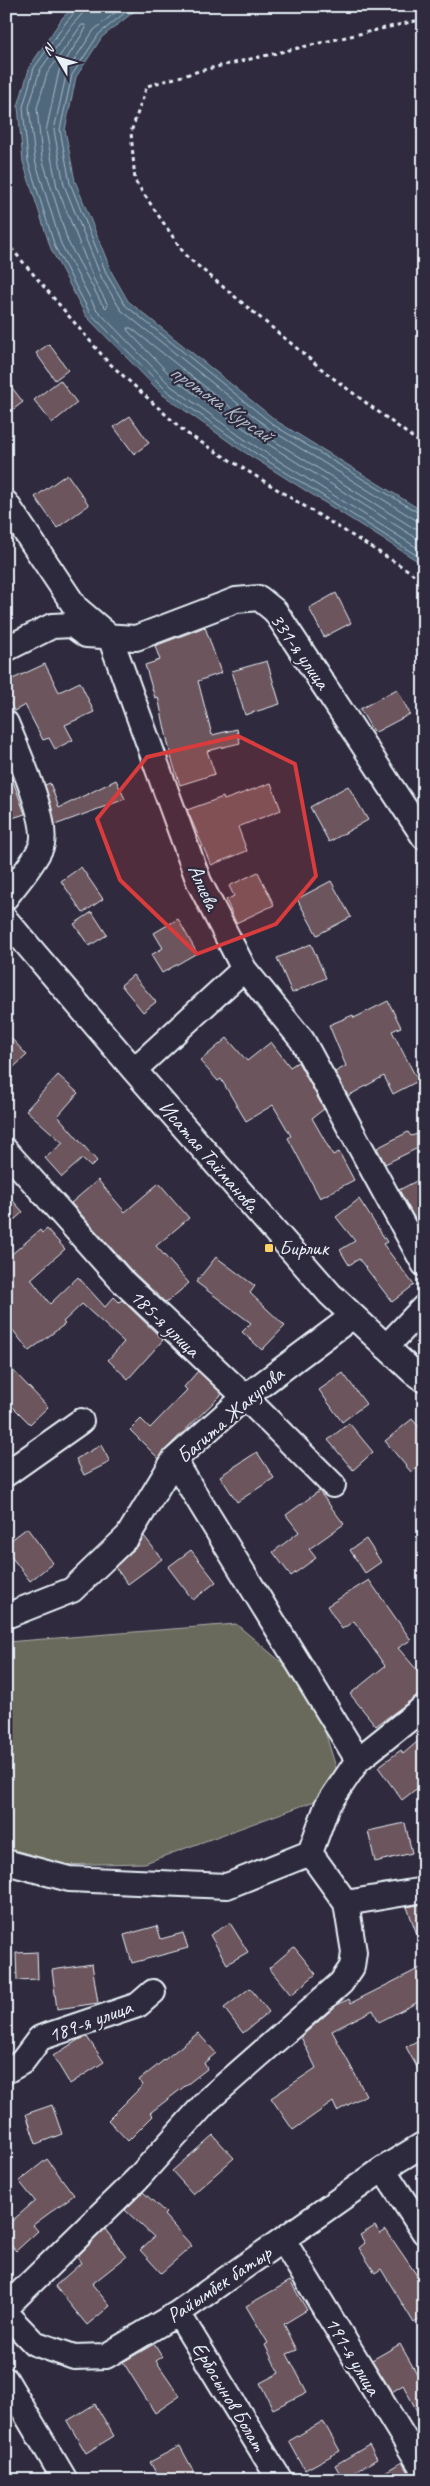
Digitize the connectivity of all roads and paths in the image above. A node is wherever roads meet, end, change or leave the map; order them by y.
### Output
1 (424, 19) edge
2 (6, 242) edge
3 (424, 446) edge
4 (6, 503) edge
5 (424, 586) edge
6 (110, 637) junction
7 (6, 648) edge
8 (6, 723) edge
9 (424, 837) edge
10 (6, 897) edge
11 (6, 920) edge
12 (244, 969) junction
13 (134, 1070) junction
14 (6, 1151) edge
15 (424, 1264) edge
16 (424, 1307) edge
17 (353, 1316) junction
18 (386, 1348) junction
19 (424, 1380) edge
20 (245, 1397) junction
21 (81, 1420) dead end
22 (174, 1460) junction
23 (6, 1474) edge
24 (333, 1485) dead end
25 (6, 1616) edge
26 (424, 1706) edge
27 (358, 1760) junction
28 (310, 1853) junction
29 (6, 1862) edge
30 (424, 1890) edge
31 (346, 1903) junction
32 (154, 1992) dead end
33 (6, 2071) edge
34 (424, 2144) edge
35 (384, 2168) junction
36 (424, 2232) edge
37 (283, 2240) junction
38 (6, 2307) edge
39 (178, 2313) junction
40 (6, 2314) edge
41 (6, 2380) edge
42 (424, 2471) edge
43 (65, 2480) edge
44 (280, 2480) edge

1 - 3 path
2 - 5 path
4 - 6 street, Алиева
6 - 7 street, 331-я улица
6 - 9 street, 331-я улица
6 - 12 street, Алиева
8 - 10 street
11 - 13 street, Исатая Тайманова
12 - 13 street
12 - 15 street, Алиева
13 - 17 street, Исатая Тайманова
14 - 20 street, 185-я улица
16 - 18 street
17 - 18 street, Исатая Тайманова
17 - 20 street, Багита Жакупова
18 - 19 street, Исатая Тайманова
20 - 22 street, Багита Жакупова
20 - 24 street, 185-я улица
21 - 23 street
22 - 25 street, Багита Жакупова
22 - 27 street
26 - 27 street
27 - 28 street
28 - 29 street
28 - 31 street
30 - 31 street
31 - 38 street
32 - 33 street, 189-я улица
34 - 35 street, Райымбек батыр
35 - 36 street
35 - 37 street, Райымбек батыр
37 - 39 street, Райымбек батыр
37 - 42 street, 191-я улица
39 - 40 street, Райымбек батыр
39 - 44 street, Ербосынов Болат
41 - 43 street

